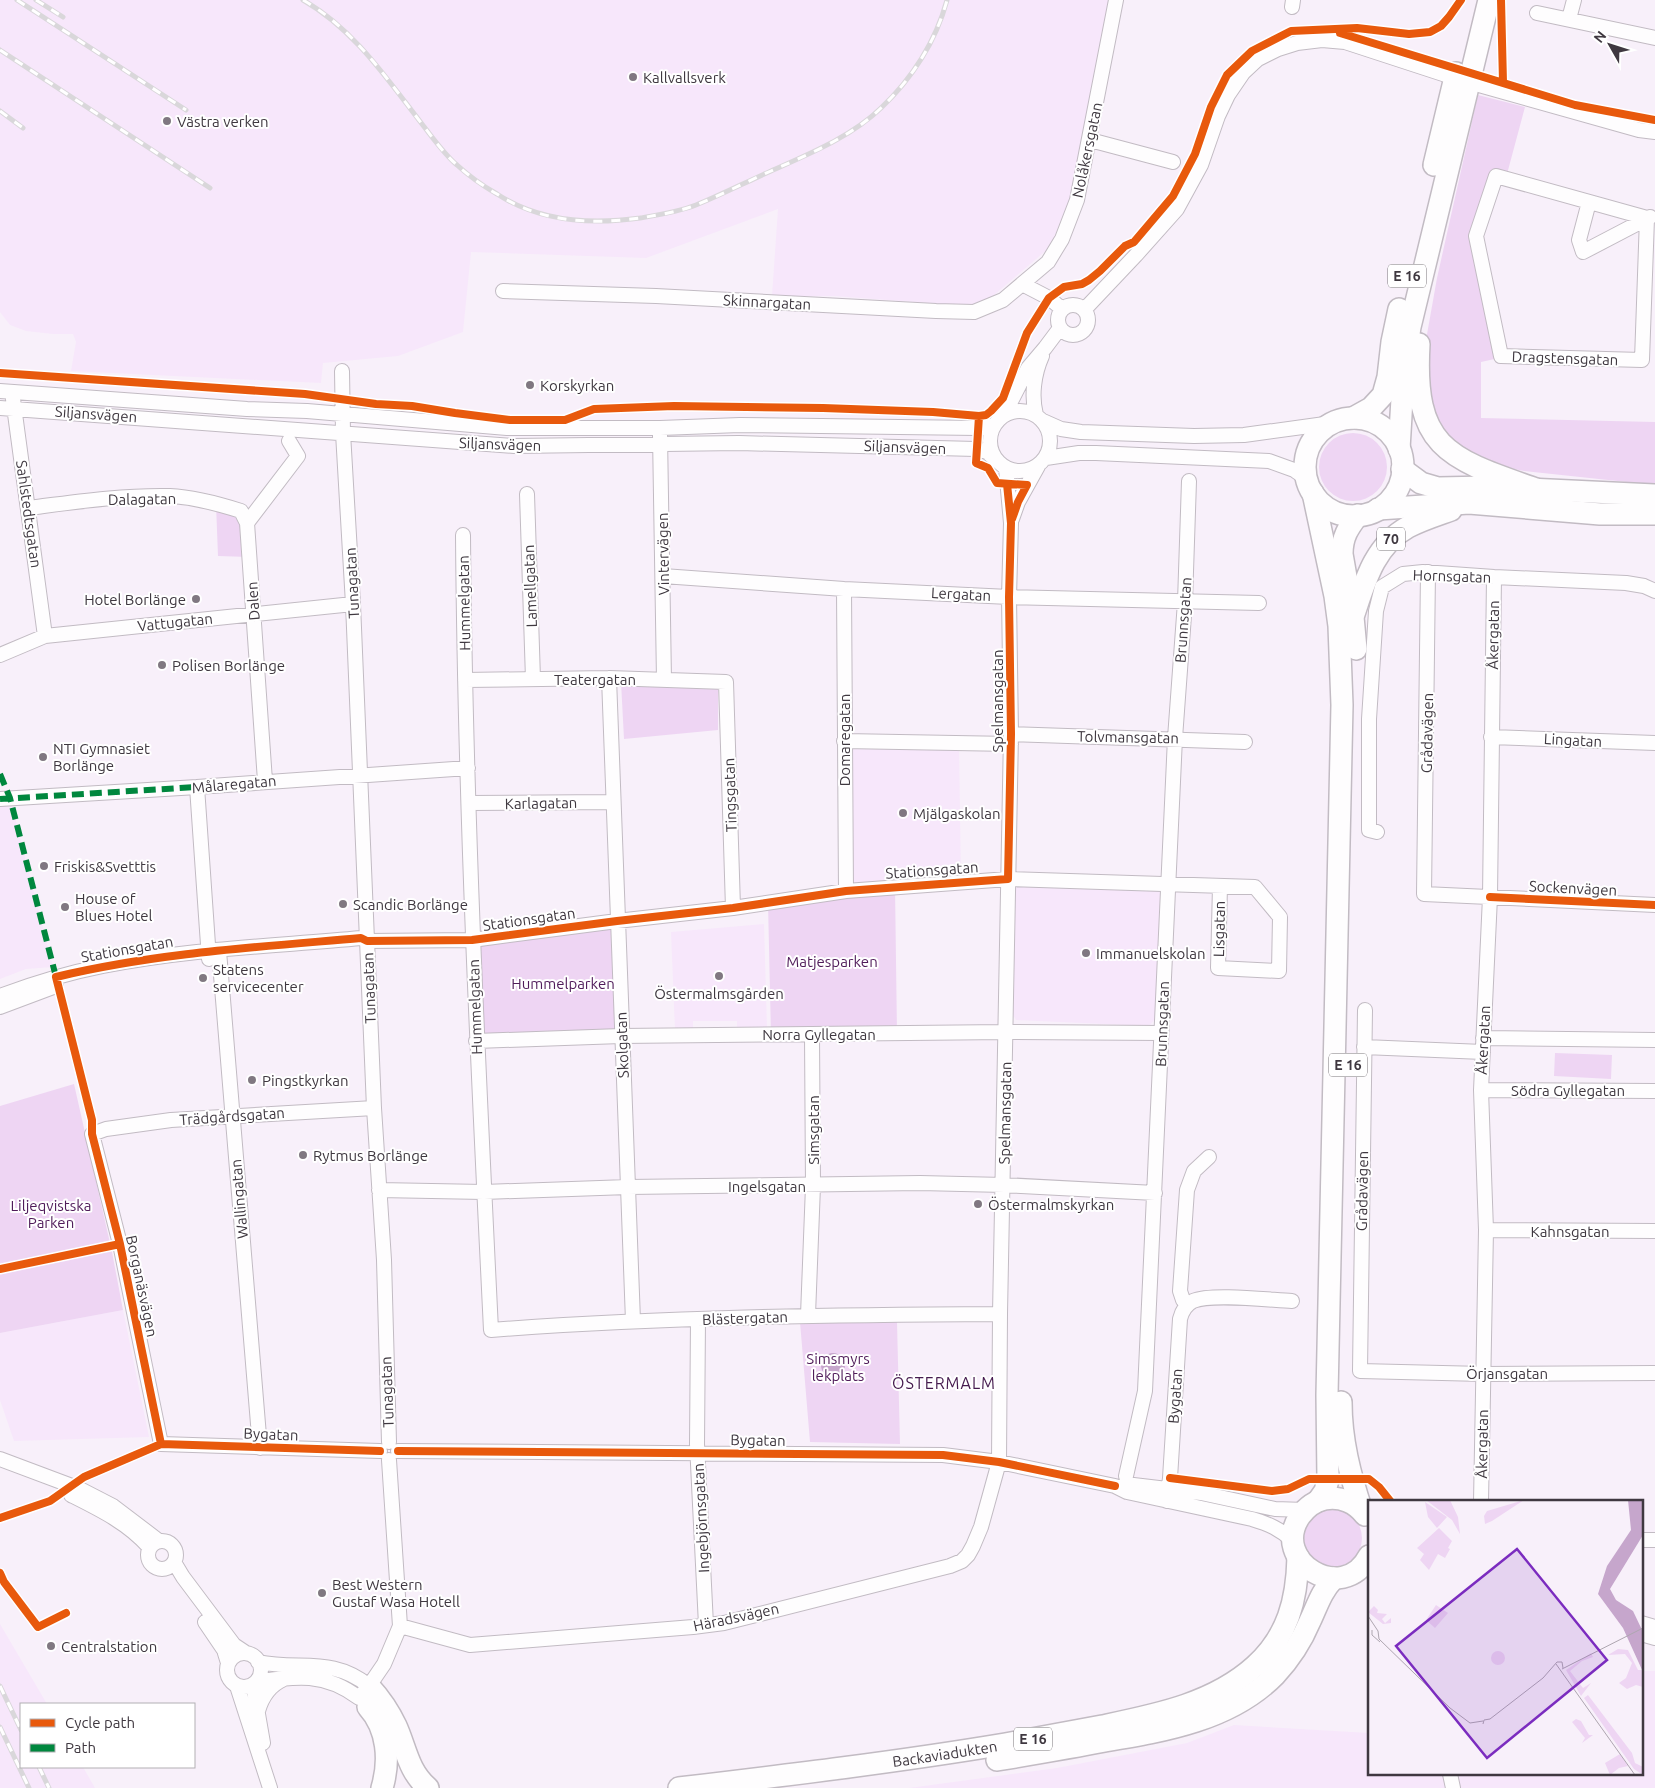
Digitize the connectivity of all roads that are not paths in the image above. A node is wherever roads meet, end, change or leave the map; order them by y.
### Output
1 (1116, 0) edge
2 (1474, 0) edge
3 (1489, 0) edge
4 (1574, 0) edge
5 (1537, 13) dead end
6 (1569, 19) junction
7 (1655, 38) edge
8 (1446, 75) dead end
9 (1479, 85) dead end
10 (1655, 132) edge
11 (1090, 140) junction
12 (1174, 162) dead end
13 (1589, 202) junction
14 (1651, 216) edge
15 (1426, 262) junction
16 (1022, 284) junction
17 (503, 291) dead end
18 (1062, 309) junction
19 (1084, 310) junction
20 (1060, 328) junction
21 (1045, 348) junction
22 (342, 371) dead end
23 (6, 392) edge
24 (7, 408) edge
25 (343, 414) junction
26 (1004, 415) junction
27 (1040, 418) junction
28 (1353, 418) junction
29 (1332, 423) junction
30 (994, 425) junction
31 (660, 428) junction
32 (343, 433) junction
33 (289, 441) dead end
34 (660, 443) junction
35 (1401, 459) junction
36 (1042, 462) junction
37 (1001, 465) junction
38 (1189, 481) dead end
39 (1310, 486) junction
40 (1536, 488) junction
41 (527, 494) dead end
42 (1655, 495) edge
43 (1469, 503) junction
44 (28, 508) junction
45 (1378, 509) junction
46 (1655, 514) edge
47 (1358, 515) junction
48 (247, 522) junction
49 (1011, 523) junction
50 (464, 535) dead end
51 (1428, 572) junction
52 (663, 576) junction
53 (1494, 577) junction
54 (844, 589) junction
55 (1655, 591) edge
56 (1009, 597) junction
57 (1185, 602) junction
58 (1258, 603) dead end
59 (353, 604) junction
60 (254, 614) junction
61 (1354, 617) junction
62 (45, 636) junction
63 (0, 655) edge
64 (533, 678) junction
65 (609, 678) junction
66 (465, 680) junction
67 (664, 680) junction
68 (726, 682) joint
69 (1491, 736) junction
70 (1175, 738) junction
71 (1011, 739) junction
72 (844, 741) junction
73 (1245, 742) dead end
74 (1655, 743) edge
75 (468, 768) junction
76 (360, 775) junction
77 (265, 781) junction
78 (197, 788) junction
79 (0, 799) edge
80 (613, 802) junction
81 (469, 803) junction
82 (1377, 832) dead end
83 (1008, 879) junction
84 (1168, 884) junction
85 (1220, 886) junction
86 (1255, 887) joint
87 (846, 891) junction
88 (1424, 894) joint
89 (1490, 898) junction
90 (1655, 905) edge
91 (733, 908) junction
92 (617, 921) junction
93 (472, 940) junction
94 (367, 941) junction
95 (214, 955) junction
96 (0, 996) edge
97 (0, 1007) edge
98 (1365, 1010) dead end
99 (1006, 1032) junction
100 (1161, 1033) junction
101 (812, 1035) junction
102 (621, 1036) junction
103 (1655, 1040) edge
104 (476, 1041) junction
105 (1483, 1045) junction
106 (1364, 1047) junction
107 (1481, 1090) junction
108 (1655, 1091) edge
109 (374, 1108) junction
110 (232, 1116) junction
111 (92, 1134) joint
112 (1209, 1157) dead end
113 (1004, 1185) junction
114 (813, 1186) junction
115 (628, 1187) junction
116 (379, 1190) junction
117 (484, 1192) junction
118 (1155, 1193) junction
119 (1486, 1230) junction
120 (1655, 1231) edge
121 (1292, 1301) dead end
122 (1187, 1305) junction
123 (1000, 1314) junction
124 (808, 1315) junction
125 (698, 1320) junction
126 (633, 1321) junction
127 (491, 1330) joint
128 (1360, 1371) joint
129 (1655, 1373) edge
130 (1483, 1374) junction
131 (161, 1444) joint
132 (260, 1448) junction
133 (389, 1451) junction
134 (698, 1454) junction
135 (0, 1459) edge
136 (999, 1462) junction
137 (0, 1468) edge
138 (1126, 1476) dead end
139 (1168, 1495) junction
140 (1481, 1500) edge
141 (1312, 1506) junction
142 (1366, 1516) edge
143 (1642, 1540) edge
144 (1655, 1540) edge
145 (154, 1544) junction
146 (1296, 1549) junction
147 (1365, 1564) edge
148 (170, 1566) junction
149 (1334, 1578) junction
150 (1642, 1623) edge
151 (400, 1626) junction
152 (706, 1626) junction
153 (1655, 1627) edge
154 (1642, 1634) edge
155 (1655, 1638) edge
156 (246, 1653) junction
157 (258, 1662) junction
158 (228, 1663) junction
159 (287, 1677) junction
160 (255, 1683) junction
161 (237, 1686) junction
162 (364, 1692) junction
163 (258, 1714) junction
164 (271, 1788) edge
165 (382, 1788) edge
166 (428, 1788) edge
167 (679, 1788) edge
168 (809, 1788) edge

1 - 11 street, Nolåkersgatan
2 - 28 highway, E 16
3 - 15 highway, E 16
4 - 6 street
5 - 6 street
6 - 7 street
8 - 19 street
9 - 10 street
11 - 12 street
11 - 16 street, Nolåkersgatan
13 - 14 street
13 - 14 street
13 - 14 street, Dragstensgatan
15 - 35 highway, E 16
15 - 40 highway
16 - 17 street, Skinnargatan
16 - 18 street
18 - 19 street
18 - 20 street
19 - 20 street
20 - 21 street
21 - 26 street
21 - 27 street
22 - 25 street, Tunagatan
23 - 24 street, Sahlstedtsgatan
23 - 25 street, Siljansvägen
24 - 32 street, Siljansvägen
24 - 44 street, Sahlstedtsgatan
25 - 31 street, Siljansvägen
25 - 32 street, Tunagatan
26 - 27 street
26 - 30 street
27 - 29 street
27 - 36 street
28 - 29 highway
28 - 35 highway
29 - 39 highway
30 - 31 street, Siljansvägen
30 - 37 street
31 - 34 street, Vintervägen
32 - 34 street, Siljansvägen
32 - 59 street, Tunagatan
33 - 48 street
34 - 37 street, Siljansvägen
34 - 52 street, Vintervägen
35 - 40 highway
35 - 45 highway
36 - 37 street
36 - 39 street
36 - 49 street, Spelmansgatan
37 - 49 street, Spelmansgatan
38 - 57 street, Brunnsgatan
39 - 47 highway
39 - 141 highway, E 16
40 - 42 highway
41 - 64 street, Lamellgatan
43 - 45 highway, 70
43 - 46 highway, 70
43 - 61 highway, 70
44 - 48 street, Dalagatan
44 - 62 street, Sahlstedtsgatan
45 - 47 highway
47 - 61 highway, E 16
48 - 60 street, Dalen
49 - 56 street, Spelmansgatan
50 - 66 street, Hummelgatan
51 - 53 street, Hornsgatan
51 - 82 street, Hornsgatan
51 - 88 street, Grådavägen
52 - 54 street, Lergatan
52 - 67 street, Vintervägen
53 - 55 street, Hornsgatan
53 - 69 street, Åkergatan
54 - 56 street, Lergatan
54 - 72 street, Domaregatan
56 - 57 street, Lergatan
56 - 71 street, Spelmansgatan
57 - 58 street, Lergatan
57 - 70 street, Brunnsgatan
59 - 60 street, Vattugatan
59 - 76 street, Tunagatan
60 - 62 street, Vattugatan
60 - 77 street, Dalen
61 - 142 highway, E 16
62 - 63 street, Vattugatan
64 - 65 street, Teatergatan
64 - 66 street, Teatergatan
65 - 67 street, Teatergatan
65 - 80 street, Skolgatan
66 - 75 street, Hummelgatan
67 - 68 street, Teatergatan
68 - 91 street, Tingsgatan
69 - 74 street, Lingatan
69 - 89 street, Åkergatan
70 - 71 street, Tolvmansgatan
70 - 73 street, Tolvmansgatan
70 - 84 street, Brunnsgatan
71 - 72 street, Tolvmansgatan
71 - 83 street, Spelmansgatan
72 - 87 street, Domaregatan
75 - 76 street, Målaregatan
75 - 81 street, Hummelgatan
76 - 77 street, Målaregatan
76 - 94 street, Tunagatan
77 - 78 street, Målaregatan
78 - 79 street, Målaregatan
78 - 95 street, Wallingatan
80 - 81 street, Karlagatan
80 - 92 street, Skolgatan
81 - 93 street, Hummelgatan
83 - 84 street, Stationsgatan
83 - 87 street, Stationsgatan
83 - 99 street, Spelmansgatan
84 - 85 street, Stationsgatan
84 - 100 street, Brunnsgatan
85 - 86 street, Stationsgatan
85 - 86 street, Lisgatan
87 - 91 street, Stationsgatan
88 - 89 street, Sockenvägen
89 - 90 street, Sockenvägen
89 - 105 street, Åkergatan
91 - 92 street, Stationsgatan
92 - 93 street, Stationsgatan
92 - 102 street, Skolgatan
93 - 94 street, Stationsgatan
93 - 104 street, Hummelgatan
94 - 95 street, Stationsgatan
94 - 109 street, Tunagatan
95 - 96 street, Stationsgatan
95 - 97 street, Stationsgatan
95 - 110 street, Wallingatan
98 - 106 street, Grådavägen
99 - 100 street, Norra Gyllegatan
99 - 101 street, Norra Gyllegatan
99 - 113 street, Spelmansgatan
100 - 118 street, Brunnsgatan
101 - 102 street, Norra Gyllegatan
101 - 114 street, Simsgatan
102 - 104 street, Norra Gyllegatan
102 - 115 street, Skolgatan
103 - 105 street
104 - 117 street, Hummelgatan
105 - 106 street
105 - 107 street, Åkergatan
106 - 128 street, Grådavägen
107 - 108 street, Södra Gyllegatan
107 - 119 street, Åkergatan
109 - 110 street, Trädgårdsgatan
109 - 116 street, Tunagatan
110 - 111 street, Trädgårdsgatan
110 - 132 street, Wallingatan
111 - 131 street, Borganäsvägen
112 - 122 street
113 - 114 street, Ingelsgatan
113 - 118 street, Ingelsgatan
113 - 123 street, Spelmansgatan
114 - 115 street, Ingelsgatan
114 - 124 street, Simsgatan
115 - 117 street, Ingelsgatan
115 - 126 street, Skolgatan
116 - 117 street, Ingelsgatan
116 - 133 street, Tunagatan
117 - 127 street, Hummelgatan
118 - 138 street, Brunnsgatan
119 - 120 street, Kahnsgatan
119 - 130 street, Åkergatan
121 - 122 street
122 - 139 street, Bygatan
123 - 124 street, Blästergatan
123 - 136 street, Spelmansgatan
124 - 125 street, Blästergatan
125 - 126 street, Blästergatan
125 - 134 street, Ingebjörnsgatan
126 - 127 street, Blästergatan
128 - 130 street, Örjansgatan
129 - 130 street, Örjansgatan
130 - 140 street, Åkergatan
131 - 132 street, Bygatan
132 - 133 street, Bygatan
133 - 134 street, Bygatan
133 - 151 street, Tunagatan
134 - 136 street, Bygatan
134 - 152 street, Ingebjörnsgatan
135 - 145 street
136 - 139 street, Bygatan
136 - 152 street, Häradsvägen
137 - 145 street
139 - 141 street, Bygatan
139 - 146 street, Bygatan
141 - 142 highway
141 - 146 highway, E 16
143 - 144 street
145 - 148 street
145 - 148 street
146 - 149 highway
146 - 167 highway, Backaviadukten / E 16
147 - 149 highway
148 - 156 street
148 - 158 street
149 - 168 highway, Backaviadukten / E 16
150 - 153 street
151 - 152 street, Häradsvägen
151 - 162 street, Tunagatan
154 - 155 street
156 - 157 street
156 - 158 street
157 - 160 street
157 - 162 street
158 - 161 street
159 - 160 street
159 - 162 street
159 - 163 street
160 - 161 street
160 - 163 street
161 - 164 street
162 - 165 highway
162 - 166 highway
163 - 164 street

